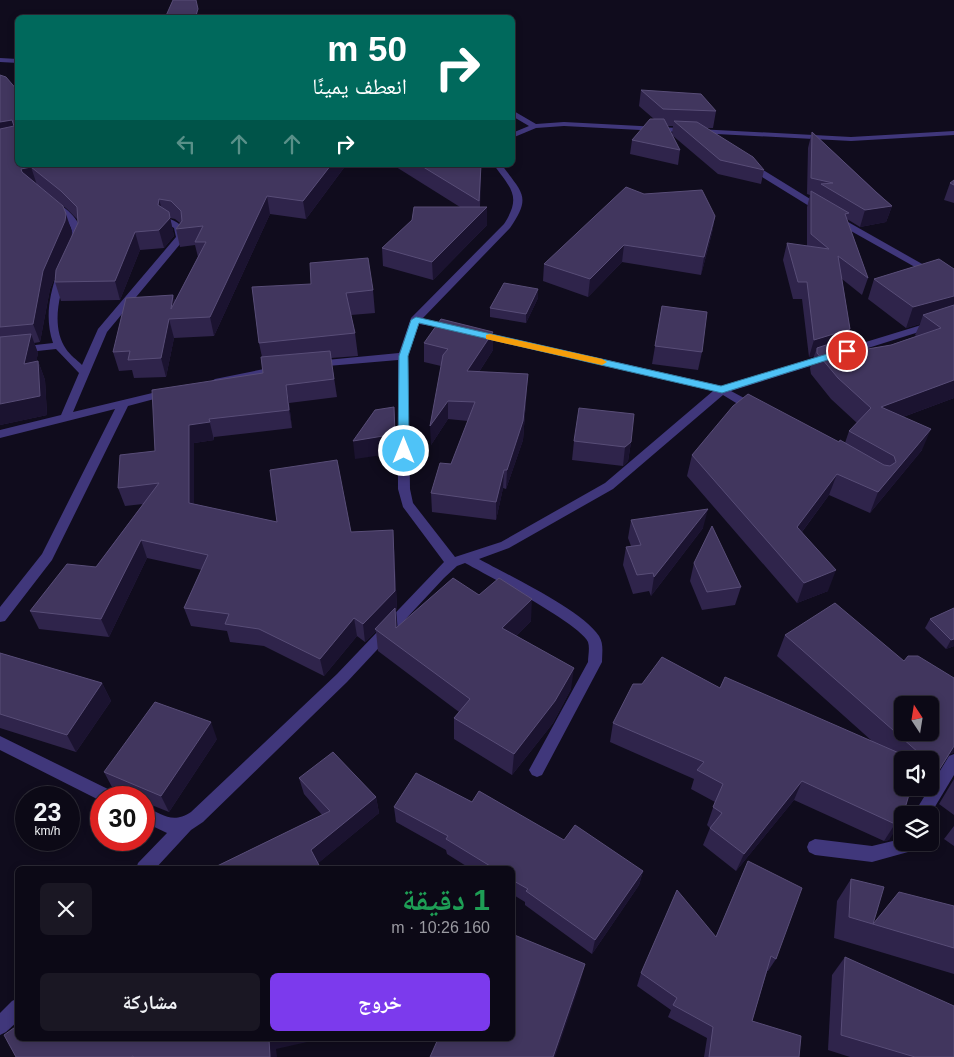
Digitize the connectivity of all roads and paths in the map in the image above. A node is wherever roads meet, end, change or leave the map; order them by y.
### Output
1 (0, 60) edge
2 (15, 61) edge
3 (515, 114) edge
4 (536, 126) junction
5 (696, 132) junction
6 (954, 133) edge
7 (515, 135) edge
8 (712, 142) edge
9 (737, 158) edge
10 (500, 167) edge
11 (48, 200) edge
12 (167, 221) edge
13 (75, 249) edge
14 (67, 262) edge
15 (954, 286) edge
16 (954, 318) edge
17 (416, 320) junction
18 (58, 346) junction
19 (0, 352) edge
20 (403, 356) junction
21 (308, 365) edge
22 (289, 368) edge
23 (84, 372) junction
24 (202, 385) edge
25 (182, 389) edge
26 (722, 390) junction
27 (124, 402) junction
28 (764, 414) edge
29 (65, 418) junction
30 (0, 434) edge
31 (468, 559) junction
32 (452, 563) junction
33 (0, 617) edge
34 (0, 743) edge
35 (954, 761) edge
36 (536, 770) dead end
37 (90, 788) edge
38 (926, 806) edge
39 (155, 820) edge
40 (185, 825) junction
41 (815, 847) dead end
42 (894, 848) edge
43 (147, 866) edge
44 (15, 1010) edge
45 (0, 1026) edge

1 - 2 street
3 - 4 street
4 - 5 street
4 - 7 street
5 - 6 street
5 - 8 street
9 - 15 street
10 - 17 street
11 - 13 street
12 - 23 street
14 - 18 street
16 - 26 street
17 - 20 street
17 - 26 street
18 - 19 street
18 - 23 street
20 - 21 street
20 - 32 street
22 - 24 street
23 - 29 street
25 - 27 street
26 - 28 street
26 - 31 street
27 - 29 street
27 - 33 street
29 - 30 street
31 - 32 street
31 - 36 street
32 - 40 street
34 - 37 street
35 - 38 street
39 - 40 street
40 - 43 street
41 - 42 street
44 - 45 street

